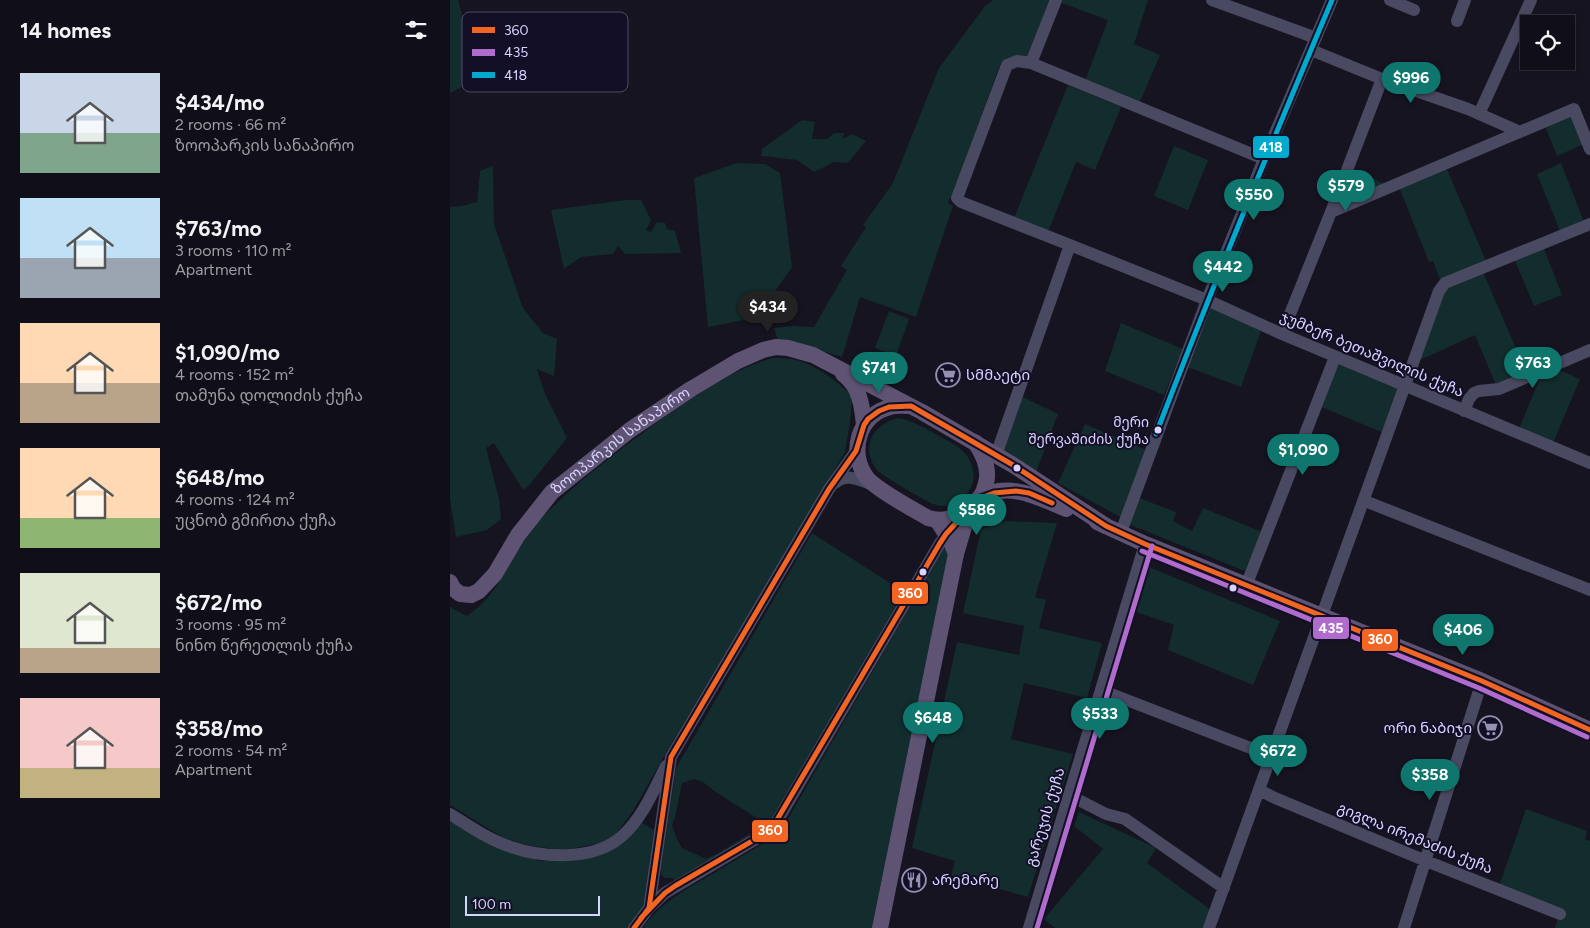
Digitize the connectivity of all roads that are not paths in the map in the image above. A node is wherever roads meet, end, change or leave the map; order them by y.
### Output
1 (1056, 0) edge
2 (1212, 0) edge
3 (1332, 0) edge
4 (1390, 0) edge
5 (1465, 0) edge
6 (1531, 0) edge
7 (1414, 10) dead end
8 (1457, 21) dead end
9 (1314, 44) junction
10 (1031, 63) junction
11 (1382, 79) junction
12 (1478, 114) junction
13 (1520, 132) junction
14 (1590, 149) edge
15 (1264, 159) junction
16 (1331, 212) junction
17 (1590, 224) edge
18 (1070, 246) junction
19 (1207, 300) junction
20 (1282, 334) junction
21 (1590, 350) edge
22 (1336, 356) junction
23 (834, 367) junction
24 (1405, 385) junction
25 (911, 406) junction
26 (1464, 411) junction
27 (864, 425) junction
28 (975, 442) junction
29 (856, 451) junction
30 (996, 455) junction
31 (1590, 463) edge
32 (1013, 465) junction
33 (877, 486) junction
34 (829, 489) junction
35 (1030, 493) junction
36 (1365, 501) junction
37 (974, 505) junction
38 (937, 520) junction
39 (1113, 529) junction
40 (946, 534) junction
41 (1145, 544) junction
42 (956, 554) junction
43 (450, 582) edge
44 (1246, 586) junction
45 (1590, 590) edge
46 (1321, 616) junction
47 (1482, 681) junction
48 (1101, 690) junction
49 (1590, 730) edge
50 (1271, 756) junction
51 (671, 757) junction
52 (1260, 790) junction
53 (1069, 795) junction
54 (450, 814) edge
55 (638, 818) junction
56 (660, 830) junction
57 (1426, 861) junction
58 (654, 876) junction
59 (675, 886) junction
60 (1224, 888) junction
61 (649, 908) junction
62 (1560, 914) dead end
63 (634, 928) edge
64 (880, 928) edge
65 (1028, 928) edge
66 (1209, 928) edge
67 (1404, 928) edge

1 - 10 street
2 - 9 street
3 - 9 street
4 - 7 street
5 - 8 street
6 - 12 street
9 - 11 street
9 - 15 street
10 - 15 street
10 - 18 street, ჯუმბერ ბეთაშვილის ქუჩა
11 - 12 street
11 - 16 street
12 - 13 street
13 - 14 street
13 - 16 street
15 - 19 street
16 - 20 street
17 - 24 street
18 - 19 street, ჯუმბერ ბეთაშვილის ქუჩა
18 - 30 street
19 - 20 street, ჯუმბერ ბეთაშვილის ქუჩა
19 - 39 street
20 - 22 street, ჯუმბერ ბეთაშვილის ქუჩა
21 - 26 street
22 - 24 street, ჯუმბერ ბეთაშვილის ქუჩა
22 - 44 street
23 - 25 main road
23 - 27 main road
23 - 43 main road, ზოოპარკის სანაპირო
24 - 26 street, ჯუმბერ ბეთაშვილის ქუჩა
24 - 36 street
25 - 27 main road
25 - 28 main road
26 - 31 street, ჯუმბერ ბეთაშვილის ქუჩა
27 - 29 main road
28 - 30 main road
28 - 37 main road
29 - 33 main road
29 - 34 street
30 - 32 main road
32 - 35 main road
32 - 39 main road
33 - 34 street
33 - 38 main road
34 - 51 street
35 - 37 main road
35 - 39 main road
36 - 45 street
36 - 46 street
37 - 38 main road
37 - 40 street
37 - 42 main road
38 - 40 main road
39 - 41 main road
40 - 42 main road
40 - 59 street
41 - 44 main road
41 - 48 street, გარეჯის ქუჩა
42 - 64 main road
44 - 46 main road
46 - 47 main road
46 - 50 street
47 - 49 main road
47 - 57 street
48 - 50 street
48 - 53 street, გარეჯის ქუჩა
50 - 52 street
51 - 55 street
51 - 56 street
52 - 57 street, გიგლა ირემაძის ქუჩა
52 - 60 street
53 - 60 street
53 - 65 street, გარეჯის ქუჩა
54 - 55 street
55 - 56 street
56 - 58 street
57 - 62 street, გიგლა ირემაძის ქუჩა
57 - 67 street
58 - 59 street
58 - 61 street
59 - 61 street
60 - 66 street
61 - 63 street

